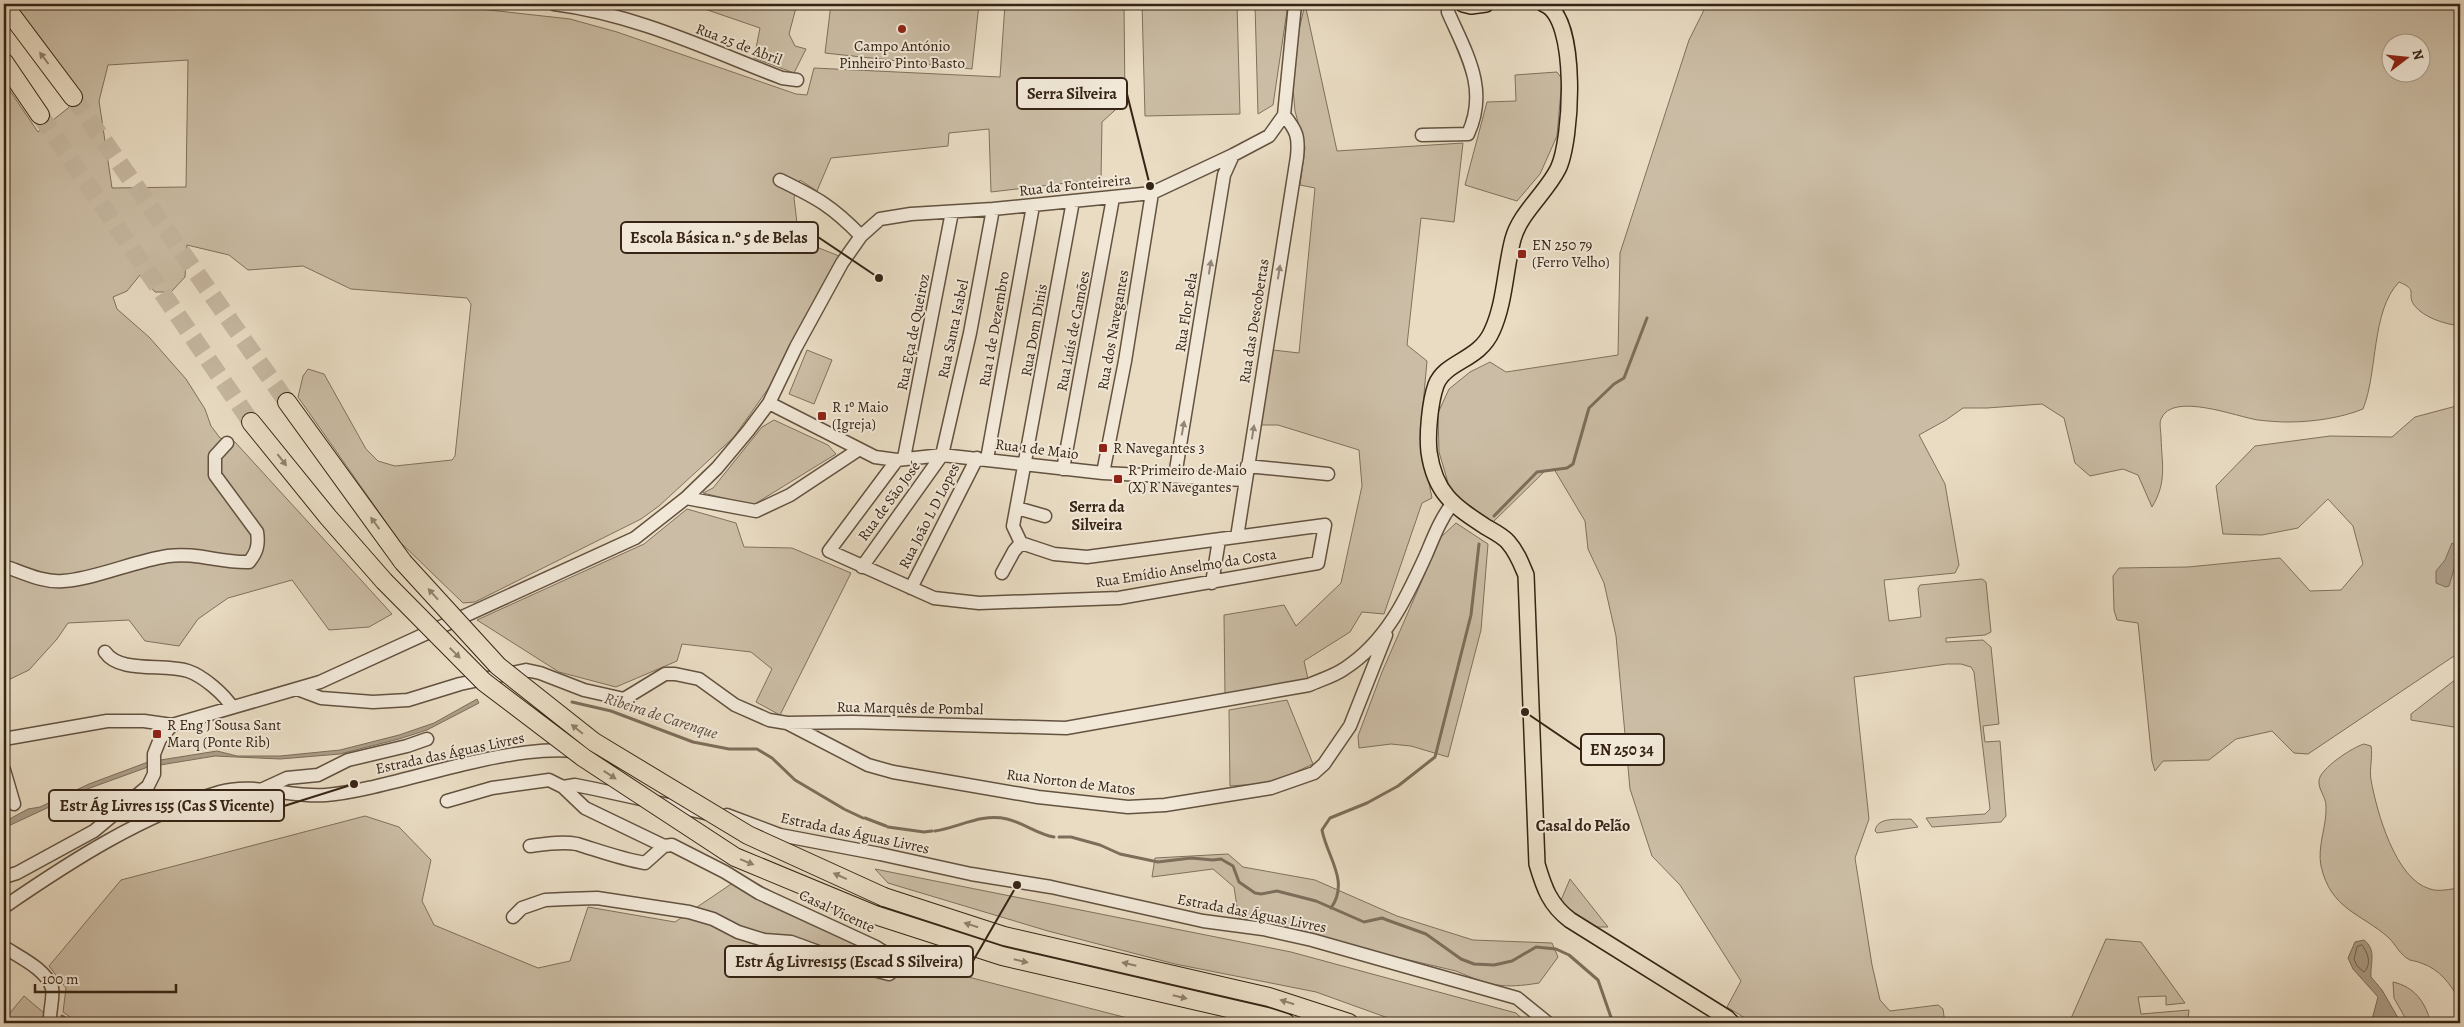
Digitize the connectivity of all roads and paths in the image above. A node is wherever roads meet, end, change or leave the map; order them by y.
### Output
1 (554, 4) edge
2 (1295, 4) edge
3 (1448, 4) edge
4 (1463, 4) edge
5 (1486, 4) edge
6 (1547, 4) edge
7 (4, 5) edge
8 (4, 62) edge
9 (797, 80) dead end
10 (73, 97) tunnel mouth
11 (40, 115) tunnel mouth
12 (1284, 115) junction
13 (1422, 135) dead end
14 (1233, 155) junction
15 (780, 180) dead end
16 (1152, 193) junction
17 (1113, 198) junction
18 (1073, 201) junction
19 (1033, 206) junction
20 (993, 210) junction
21 (952, 212) junction
22 (861, 236) junction
23 (287, 402) tunnel mouth
24 (769, 403) junction
25 (251, 422) tunnel mouth
26 (227, 443) dead end
27 (858, 450) junction
28 (942, 455) junction
29 (900, 459) junction
30 (982, 459) junction
31 (1026, 465) junction
32 (1247, 466) junction
33 (1063, 469) junction
34 (1103, 473) junction
35 (1328, 474) dead end
36 (1175, 476) junction
37 (1245, 480) junction
38 (686, 498) junction
39 (1452, 504) junction
40 (1017, 508) junction
41 (1045, 516) dead end
42 (1237, 537) junction
43 (1220, 540) junction
44 (1021, 543) junction
45 (4, 566) edge
46 (862, 566) junction
47 (1002, 573) dead end
48 (1212, 583) junction
49 (910, 588) junction
50 (1389, 627) junction
51 (105, 652) dead end
52 (297, 689) junction
53 (232, 707) junction
54 (787, 723) junction
55 (172, 725) junction
56 (4, 739) edge
57 (427, 739) dead end
58 (5, 778) edge
59 (563, 787) junction
60 (263, 790) junction
61 (447, 801) dead end
62 (14, 804) dead end
63 (728, 816) junction
64 (530, 846) dead end
65 (664, 846) junction
66 (4, 877) edge
67 (4, 907) edge
68 (514, 917) dead end
69 (4, 947) edge
70 (50, 1023) edge
71 (1286, 1023) edge
72 (1349, 1023) edge
73 (1548, 1023) edge
74 (1732, 1023) edge

1 - 9 street, Rua 25 de Abril
2 - 12 street, Rua da Fonteireira
3 - 13 street
4 - 5 main road
6 - 39 main road
10 -> 7 highway
8 - 11 highway
12 - 14 street, Rua da Fonteireira
32 -> 12 street, Rua das Descobertas
14 - 16 street, Rua da Fonteireira
36 -> 14 street, Rua Flor Bela
15 - 22 street
16 - 17 street, Rua da Fonteireira
16 - 34 street, Rua dos Navegantes
17 - 18 street, Rua da Fonteireira
17 - 33 street, Rua Luís de Camões
18 - 19 street, Rua da Fonteireira
18 - 31 street, Rua Dom Dinis
19 - 20 street, Rua da Fonteireira
19 - 30 street, Rua 1 de Dezembro
20 - 21 street, Rua da Fonteireira
20 - 28 street, Rua Santa Isabel
21 - 22 street, Rua da Fonteireira
21 - 29 street, Rua Eça de Queiroz
22 - 24 street, Rua da Fonteireira
72 -> 23 highway, bridge
24 - 27 street, Rua 1 de Maio
24 - 38 street, Rua da Fonteireira
25 -> 71 highway, bridge
26 - 45 street
27 - 29 street, Rua 1 de Maio
27 - 38 street
28 - 29 street, Rua 1 de Maio
28 - 30 street, Rua 1 de Maio
28 - 46 street, Rua de São José
29 - 46 street, Rua Emídio Anselmo da Costa
30 - 31 street, Rua 1 de Maio
30 - 49 street, Rua João L D Lopes
31 - 33 street, Rua 1 de Maio
31 - 40 street, Rua Dom Dinis
32 - 35 street
32 - 37 street, Rua das Descobertas
33 - 34 street, Rua 1 de Maio
34 - 36 street, Rua 1 de Maio
36 - 37 street, Rua 1 de Maio
37 - 42 street, Rua das Descobertas
38 - 52 street, Rua da Fonteireira
39 - 50 street, Rua Marquês de Pombal
39 - 74 main road
40 - 41 street
40 - 44 street, Rua Dom Dinis
42 - 43 street
42 - 48 street, Rua Emídio Anselmo da Costa
43 - 44 street
43 - 48 street
44 - 47 street
46 - 49 street, Rua Emídio Anselmo da Costa
48 - 49 street, Rua Emídio Anselmo da Costa
50 - 54 street, Rua Marquês de Pombal
50 - 54 street, Rua Norton de Matos
51 - 53 street
52 - 53 street, Rua da Fonteireira
52 - 54 street, Rua Marquês de Pombal
53 - 55 street, Rua da Fonteireira
55 - 56 street
55 - 66 street
57 - 60 street
58 - 62 street
59 - 61 street, Casal Vicente
59 - 63 street
59 - 65 street, Casal Vicente
60 - 63 street, Estrada das Águas Livres
60 - 67 street, Estrada das Águas Livres
63 - 73 street, Estrada das Águas Livres
64 - 65 street
65 - 68 street, Casal Vicente
69 - 70 street

